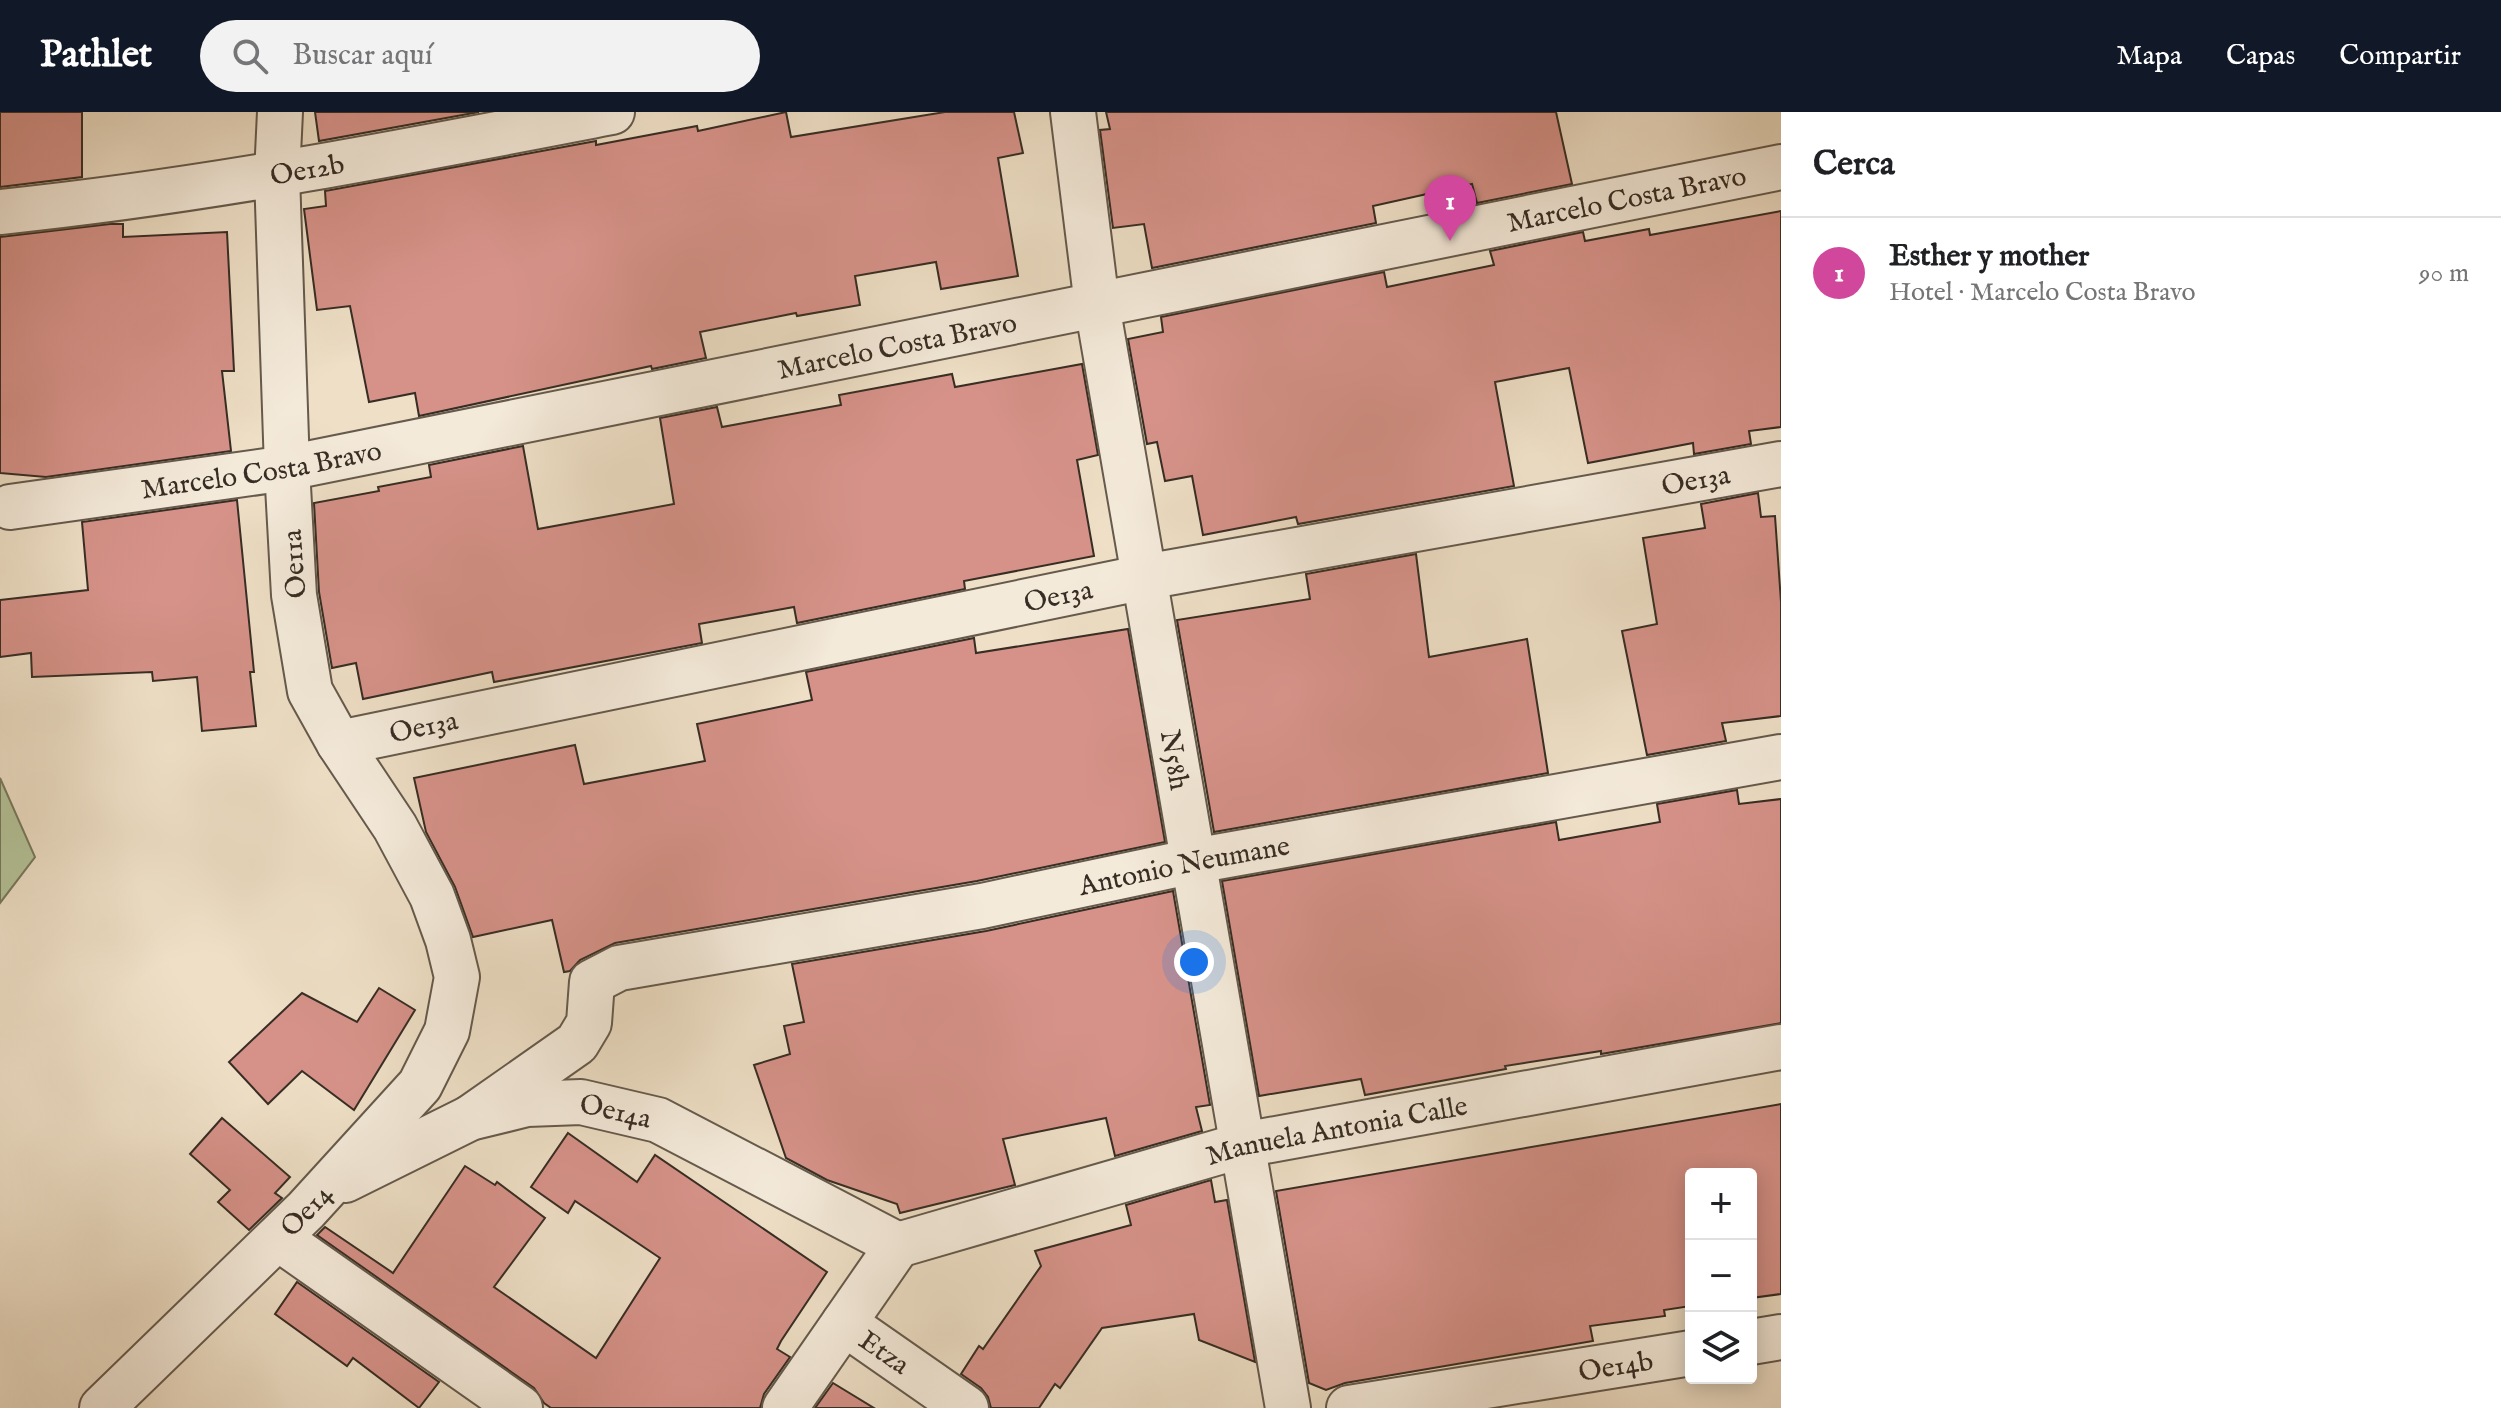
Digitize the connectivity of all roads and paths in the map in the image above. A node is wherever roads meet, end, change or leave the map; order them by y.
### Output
1 (280, 112) edge
2 (612, 112) edge
3 (1073, 112) edge
4 (1781, 167) edge
5 (277, 175) junction
6 (0, 212) edge
7 (1097, 305) junction
8 (1781, 464) edge
9 (287, 468) junction
10 (10, 507) dead end
11 (1145, 577) junction
12 (339, 743) junction
13 (1781, 757) edge
14 (1194, 861) junction
15 (457, 977) joint
16 (1781, 1047) edge
17 (470, 1118) junction
18 (1243, 1145) junction
19 (323, 1191) junction
20 (278, 1238) junction
21 (898, 1245) junction
22 (844, 1323) junction
23 (1781, 1337) edge
24 (1757, 1341) edge
25 (1685, 1354) edge
26 (102, 1408) edge
27 (520, 1408) edge
28 (785, 1408) edge
29 (966, 1408) edge
30 (1288, 1408) edge
31 (1349, 1408) edge

1 - 5 street, Oe11a
2 - 5 street, Oe12b
3 - 7 street, N58h
4 - 7 street, Marcelo Costa Bravo
5 - 6 street, Oe12b
5 - 9 street, Oe11a
7 - 9 street, Marcelo Costa Bravo
7 - 11 street, N58h
8 - 11 street, Oe13a
9 - 10 street, Marcelo Costa Bravo
9 - 12 street, Oe11a
11 - 12 street, Oe13a
11 - 14 street, N58h
12 - 15 street, Oe11a
13 - 14 street, Antonio Neumane
14 - 17 street, Antonio Neumane
14 - 18 street, N58h
15 - 19 street, Oe14
16 - 18 street, Manuela Antonia Calle
17 - 19 street, Oe14a
17 - 21 street, Oe14a
18 - 21 street, Manuela Antonia Calle
18 - 30 street, N58h
19 - 20 street, Oe14
20 - 26 street, Oe14
20 - 27 street
21 - 22 street
22 - 28 street
22 - 29 street, Etza
23 - 24 street
25 - 31 street, Oe14b

